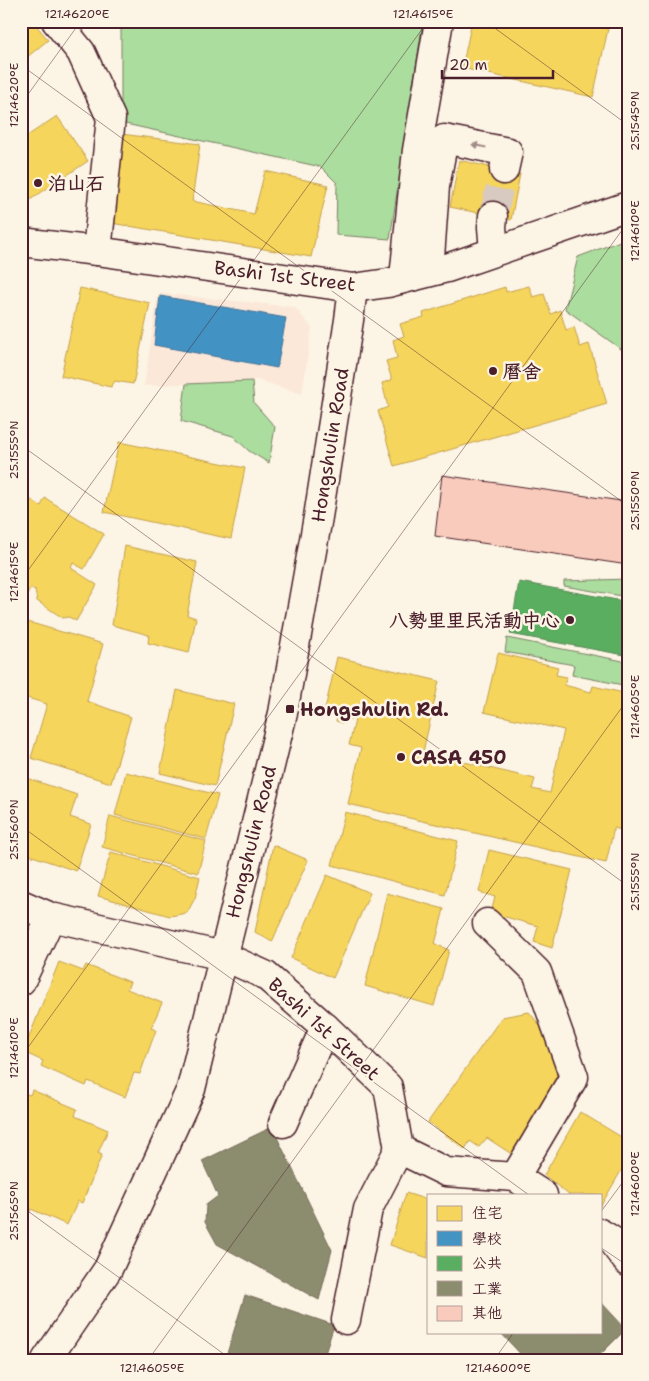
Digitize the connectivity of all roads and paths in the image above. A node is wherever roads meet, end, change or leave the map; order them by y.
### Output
1 (56, 21) edge
2 (439, 21) edge
3 (504, 170) tunnel mouth
4 (628, 206) edge
5 (493, 216) tunnel mouth
6 (21, 242) edge
7 (97, 251) junction
8 (494, 251) junction
9 (417, 275) junction
10 (353, 288) junction
11 (21, 904) edge
12 (51, 917) junction
13 (488, 923) dead end
14 (224, 956) junction
15 (21, 981) edge
16 (325, 1027) junction
17 (283, 1123) dead end
18 (400, 1149) junction
19 (516, 1176) junction
20 (542, 1194) edge
21 (602, 1234) edge
22 (628, 1262) edge
23 (346, 1320) dead end
24 (46, 1360) edge

1 - 7 street
2 - 9 street
3 -> 9 street
4 - 8 street, Bashi 1st Street
5 - 8 street
6 - 7 street, Bashi 1st Street
7 - 10 street, Bashi 1st Street
8 - 9 street, Bashi 1st Street
9 - 10 street, Bashi 1st Street
10 - 14 street, Hongshulin Road
11 - 12 street, Bashi 1st Street
12 - 14 street, Bashi 1st Street
12 - 15 street
13 - 19 street
14 - 16 street, Bashi 1st Street
14 - 24 street, Hongshulin Road
16 - 17 street
16 - 18 street, Bashi 1st Street
18 - 19 street
18 - 23 street
19 - 20 street
21 - 22 street

